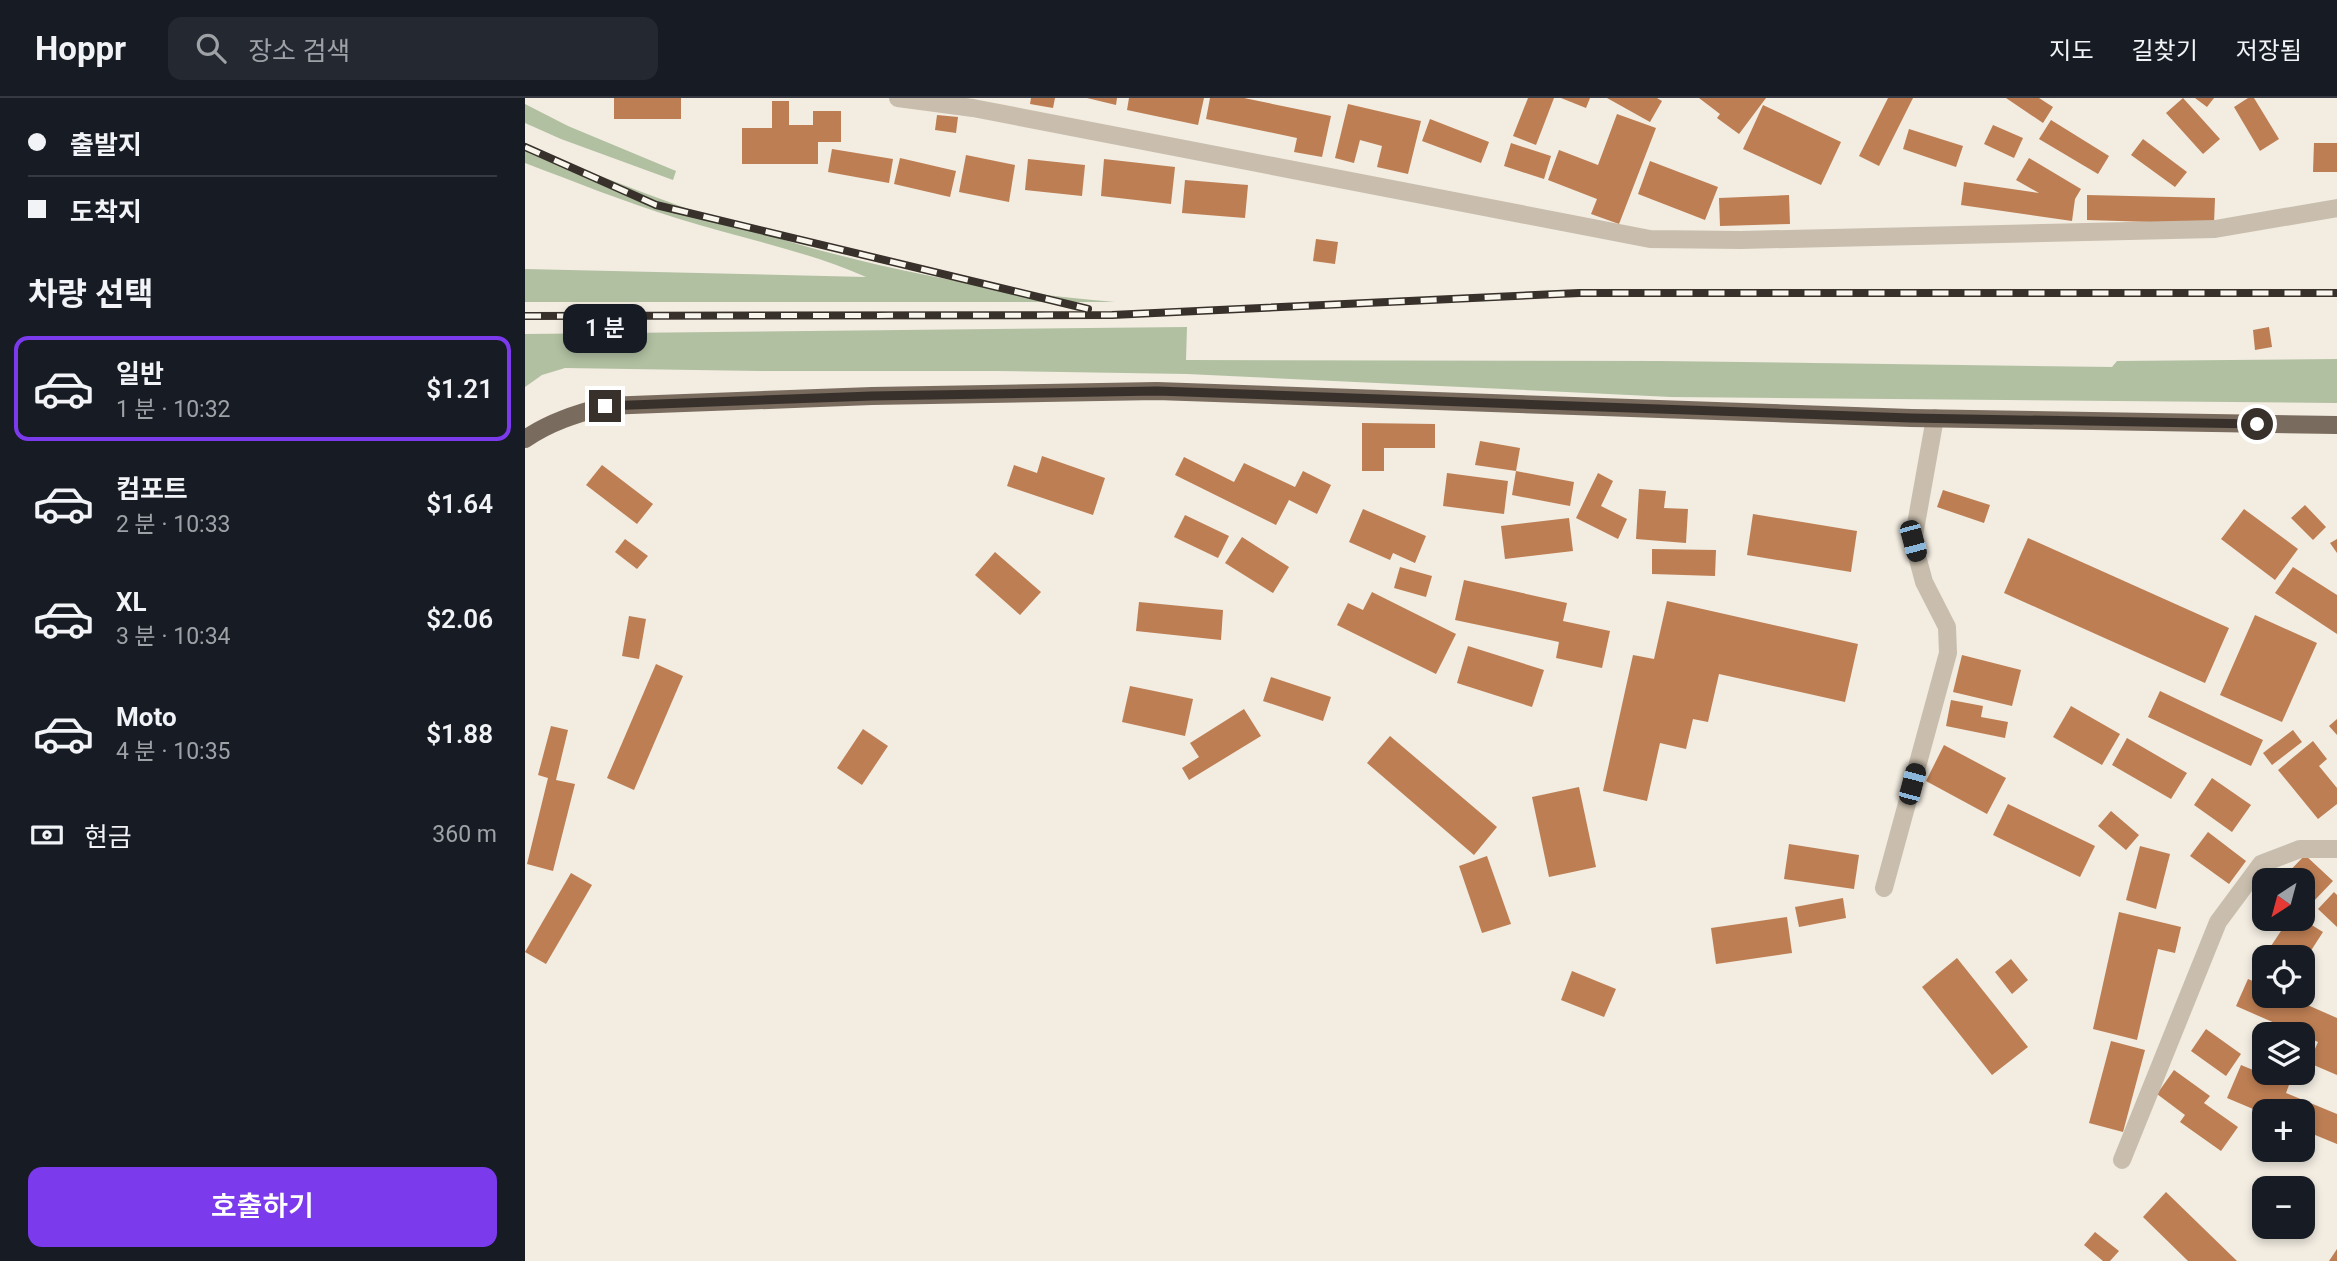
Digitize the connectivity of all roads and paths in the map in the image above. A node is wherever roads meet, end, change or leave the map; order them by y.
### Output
1 (898, 98) edge
2 (2337, 208) edge
3 (1935, 418) junction
4 (2337, 425) edge
5 (525, 439) edge
6 (2337, 849) edge
7 (1884, 888) dead end
8 (2122, 1160) dead end

1 - 2 street
3 - 4 main road
3 - 5 main road
3 - 7 street
6 - 8 street

